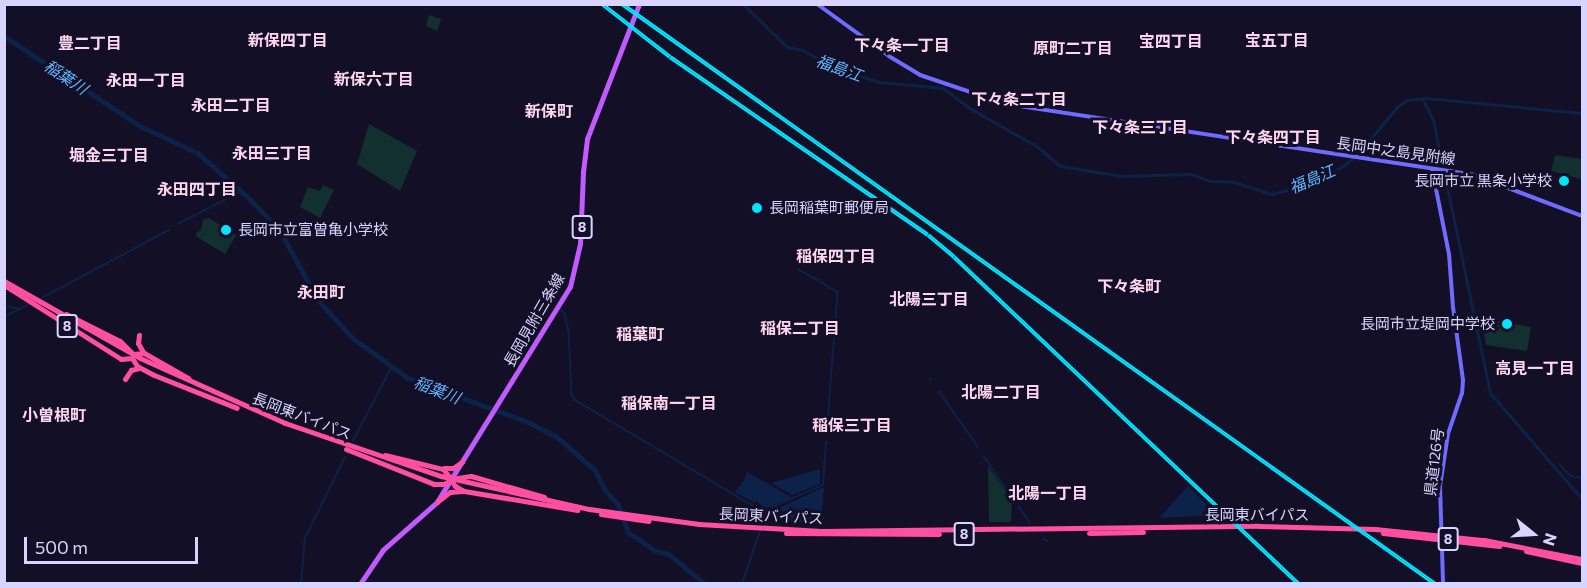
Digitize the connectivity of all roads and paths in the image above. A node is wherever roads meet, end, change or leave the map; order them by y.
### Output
1 (817, 4) edge
2 (638, 7) edge
3 (1432, 169) junction
4 (1582, 216) edge
5 (6, 283) edge
6 (119, 346) junction
7 (144, 353) junction
8 (120, 359) junction
9 (145, 365) junction
10 (259, 413) junction
11 (348, 449) junction
12 (463, 461) junction
13 (436, 467) junction
14 (471, 476) junction
15 (451, 480) junction
16 (430, 483) junction
17 (464, 486) junction
18 (436, 502) junction
19 (598, 510) junction
20 (760, 530) junction
21 (1442, 536) junction
22 (1582, 561) edge
23 (360, 584) edge
24 (1443, 584) edge

1 - 3 main road, 長岡中之島見附線
2 - 12 main road, 長岡見附三条線 / 8
3 - 4 main road, 長岡中之島見附線
3 - 21 main road, 県道126号
5 - 6 highway, 長岡東バイパス / 8
5 - 8 highway, 8
6 - 7 highway, 8
6 - 7 highway
6 - 9 highway, 長岡東バイパス / 8
7 - 10 highway, 8
8 - 9 highway, 8
8 - 9 highway
9 - 10 highway, 長岡東バイパス / 8
9 - 11 highway, 長岡東バイパス / 8
10 - 11 highway, 長岡東バイパス / 8
11 - 13 highway
11 - 16 highway
11 - 17 highway, 長岡東バイパス / 8
12 - 13 highway
12 - 14 highway
12 - 15 main road, 8
13 - 15 highway
14 - 15 highway
14 - 19 highway
15 - 16 highway
15 - 17 highway
15 - 18 main road, 8
16 - 18 highway
17 - 18 highway
17 - 19 highway, 長岡東バイパス / 8
17 - 20 highway, 長岡東バイパス / 8
18 - 23 main road, 8
19 - 20 highway, 長岡東バイパス / 8
20 - 21 highway, 長岡東バイパス / 8
21 - 22 highway, 長岡東バイパス / 8
21 - 24 main road, 県道126号

